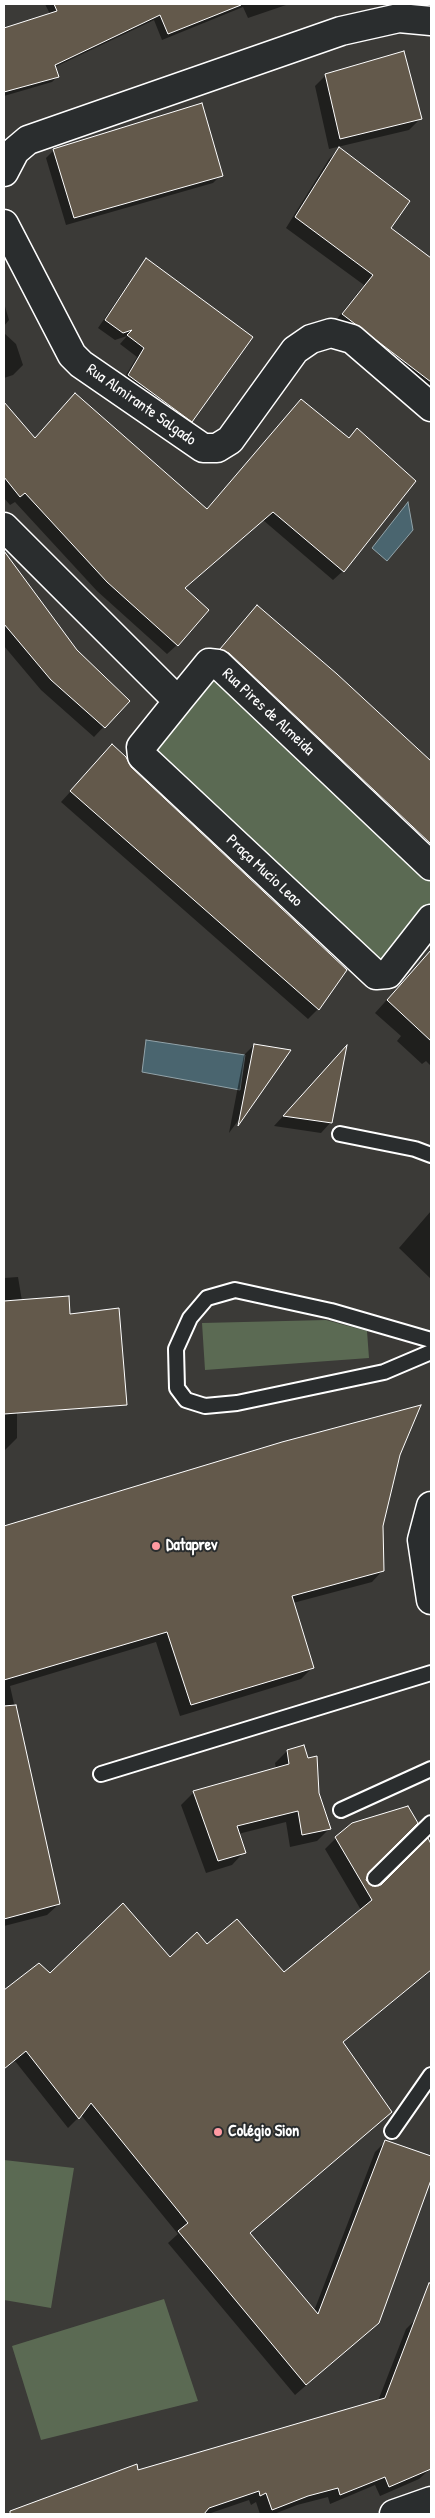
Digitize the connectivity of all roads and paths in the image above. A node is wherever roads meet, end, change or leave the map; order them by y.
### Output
1 (431, 21) edge
2 (4, 172) edge
3 (4, 224) edge
4 (431, 407) edge
5 (4, 527) edge
6 (178, 701) junction
7 (431, 866) edge
8 (431, 919) edge
9 (340, 1134) dead end
10 (431, 1155) edge
11 (431, 1340) edge
12 (431, 1352) edge
13 (431, 1506) edge
14 (431, 1600) edge
15 (431, 1673) edge
16 (431, 1769) edge
17 (101, 1774) dead end
18 (341, 1810) dead end
19 (431, 1824) edge
20 (375, 1878) dead end
21 (431, 2075) edge
22 (392, 2131) dead end
23 (431, 2501) edge
24 (394, 2514) edge

1 - 2 street
3 - 4 street, Rua Almirante Salgado
5 - 6 street
6 - 7 street, Rua Pires de Almeida
6 - 8 street, Praça Mucio Leao
9 - 10 lane
11 - 12 lane
13 - 14 street
15 - 17 lane
16 - 18 lane
19 - 20 lane
21 - 22 lane
23 - 24 street

